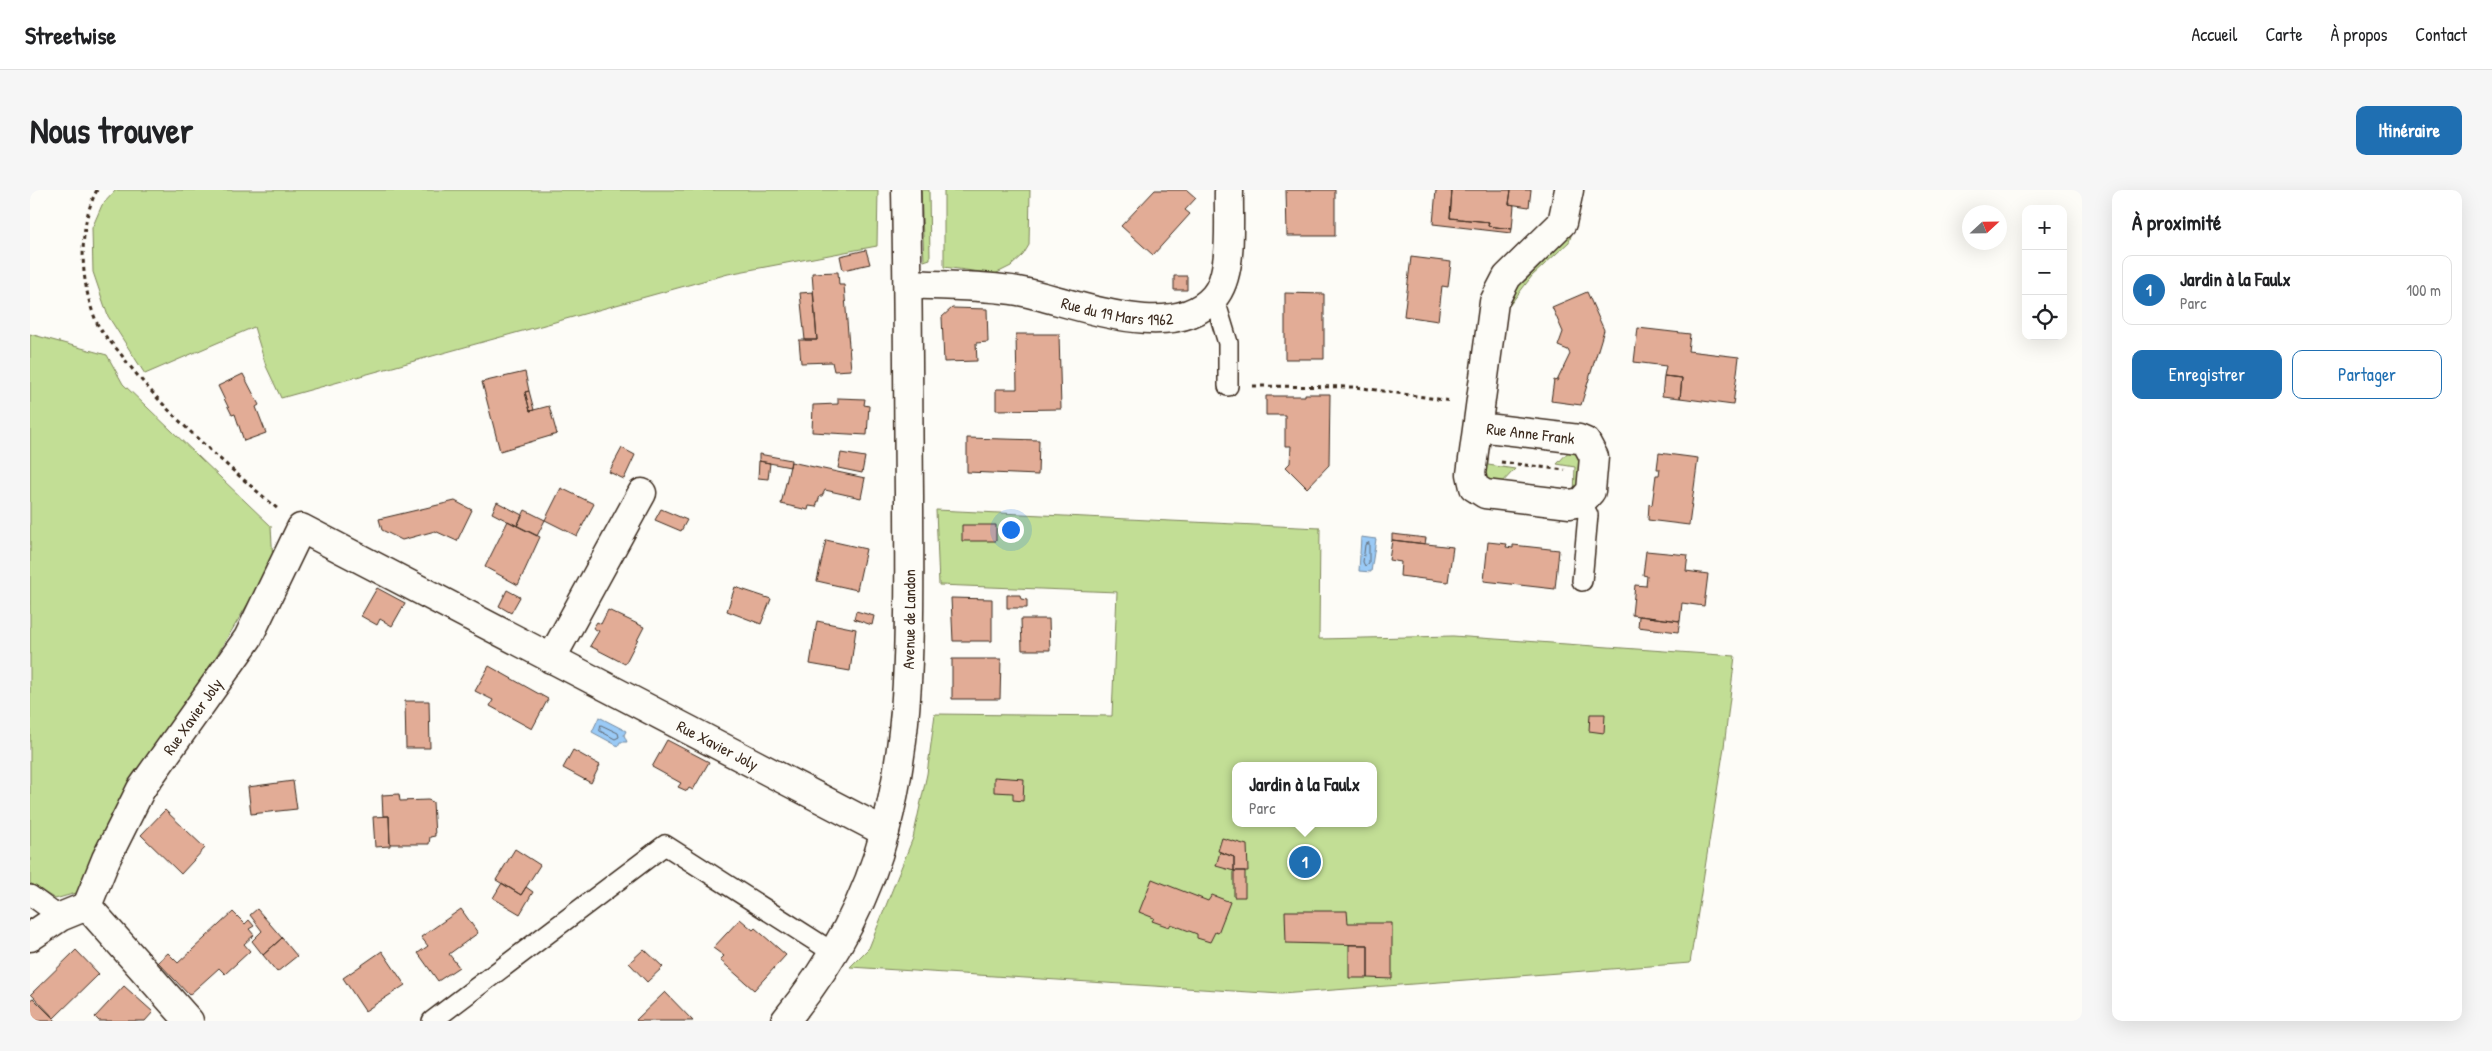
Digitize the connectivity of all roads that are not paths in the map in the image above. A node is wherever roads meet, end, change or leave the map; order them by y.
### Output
1 (906, 190) edge
2 (1229, 190) edge
3 (1569, 190) edge
4 (908, 284) junction
5 (1214, 297) junction
6 (1228, 386) road end
7 (1485, 421) junction
8 (642, 493) dead end
9 (1575, 503) junction
10 (1582, 581) dead end
11 (551, 659) junction
12 (885, 832) junction
13 (30, 896) edge
14 (87, 906) junction
15 (60, 917) junction
16 (30, 937) edge
17 (834, 953) junction
18 (190, 1021) edge
19 (432, 1021) edge
20 (785, 1021) edge

1 - 4 street, Avenue de Landon
2 - 5 street
3 - 7 street, Rue Anne Frank
4 - 5 street, Rue du 19 Mars 1962
4 - 12 street, Avenue de Landon
5 - 6 lane
7 - 9 street, Rue Anne Frank
7 - 9 street, Rue Anne Frank
8 - 11 street
9 - 10 lane
11 - 12 street, Rue Xavier Joly
11 - 14 street, Rue Xavier Joly
12 - 17 street, Avenue de Landon
13 - 15 lane
14 - 15 street
14 - 18 street
15 - 16 street
17 - 19 lane
17 - 20 street, Avenue de Landon

